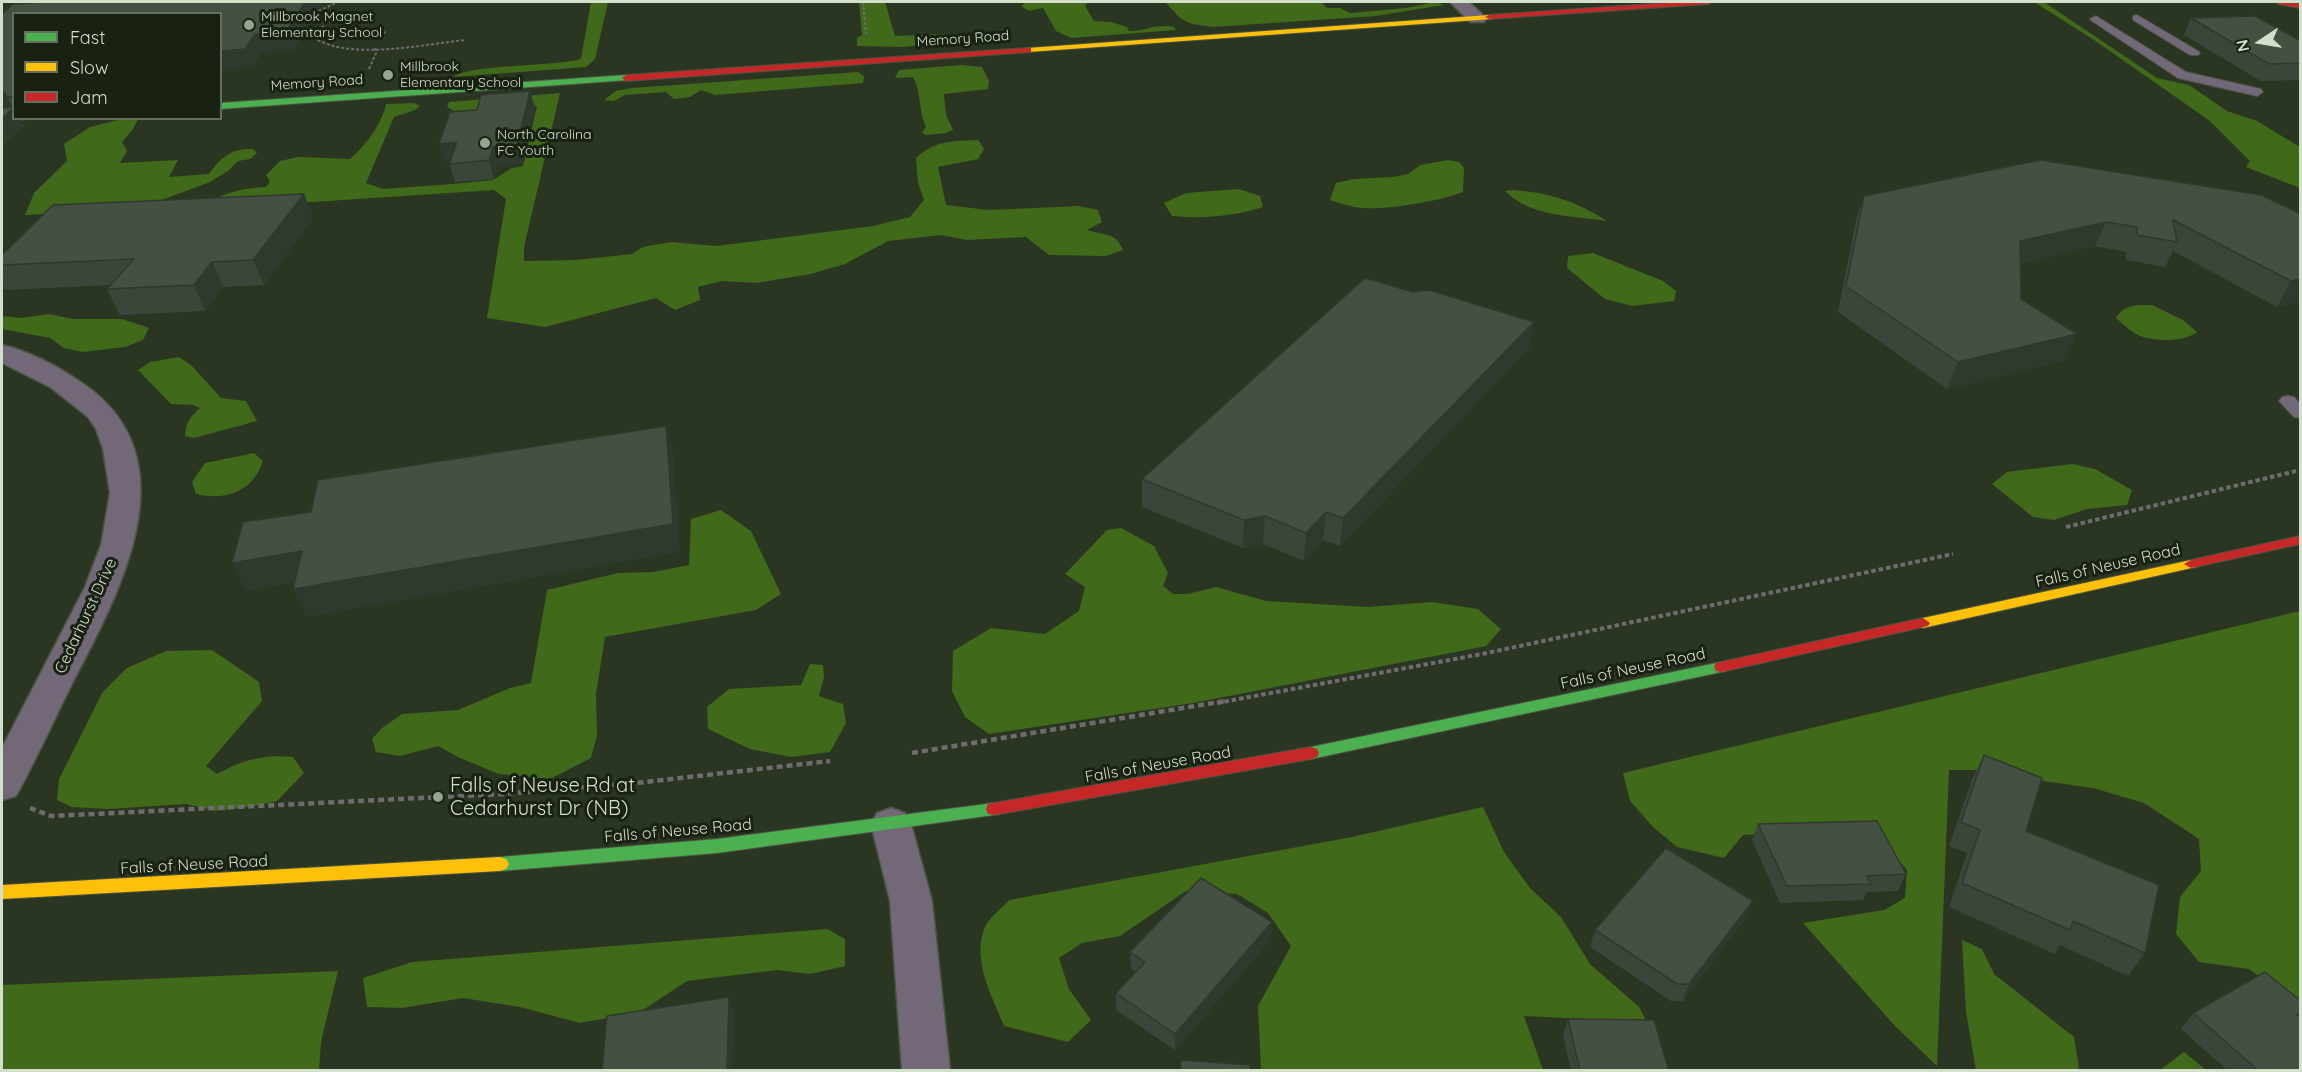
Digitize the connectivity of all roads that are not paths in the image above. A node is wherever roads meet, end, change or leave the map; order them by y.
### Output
1 (1459, 2) edge
2 (1708, 2) edge
3 (2281, 2) edge
4 (2301, 6) edge
5 (1477, 18) junction
6 (2118, 19) junction
7 (2204, 73) junction
8 (222, 106) edge
9 (2, 353) edge
10 (2301, 406) edge
11 (2301, 414) edge
12 (2301, 540) edge
13 (15, 796) edge
14 (891, 824) junction
15 (2, 892) edge
16 (926, 1071) edge

1 - 5 street
2 - 5 street, Memory Road
3 - 4 street
5 - 8 street, Memory Road
6 - 6 lane
6 - 7 lane
7 - 7 lane
9 - 13 street, Cedarhurst Drive
10 - 11 lane
12 - 14 street, Falls of Neuse Road
14 - 15 street, Falls of Neuse Road
14 - 16 street

